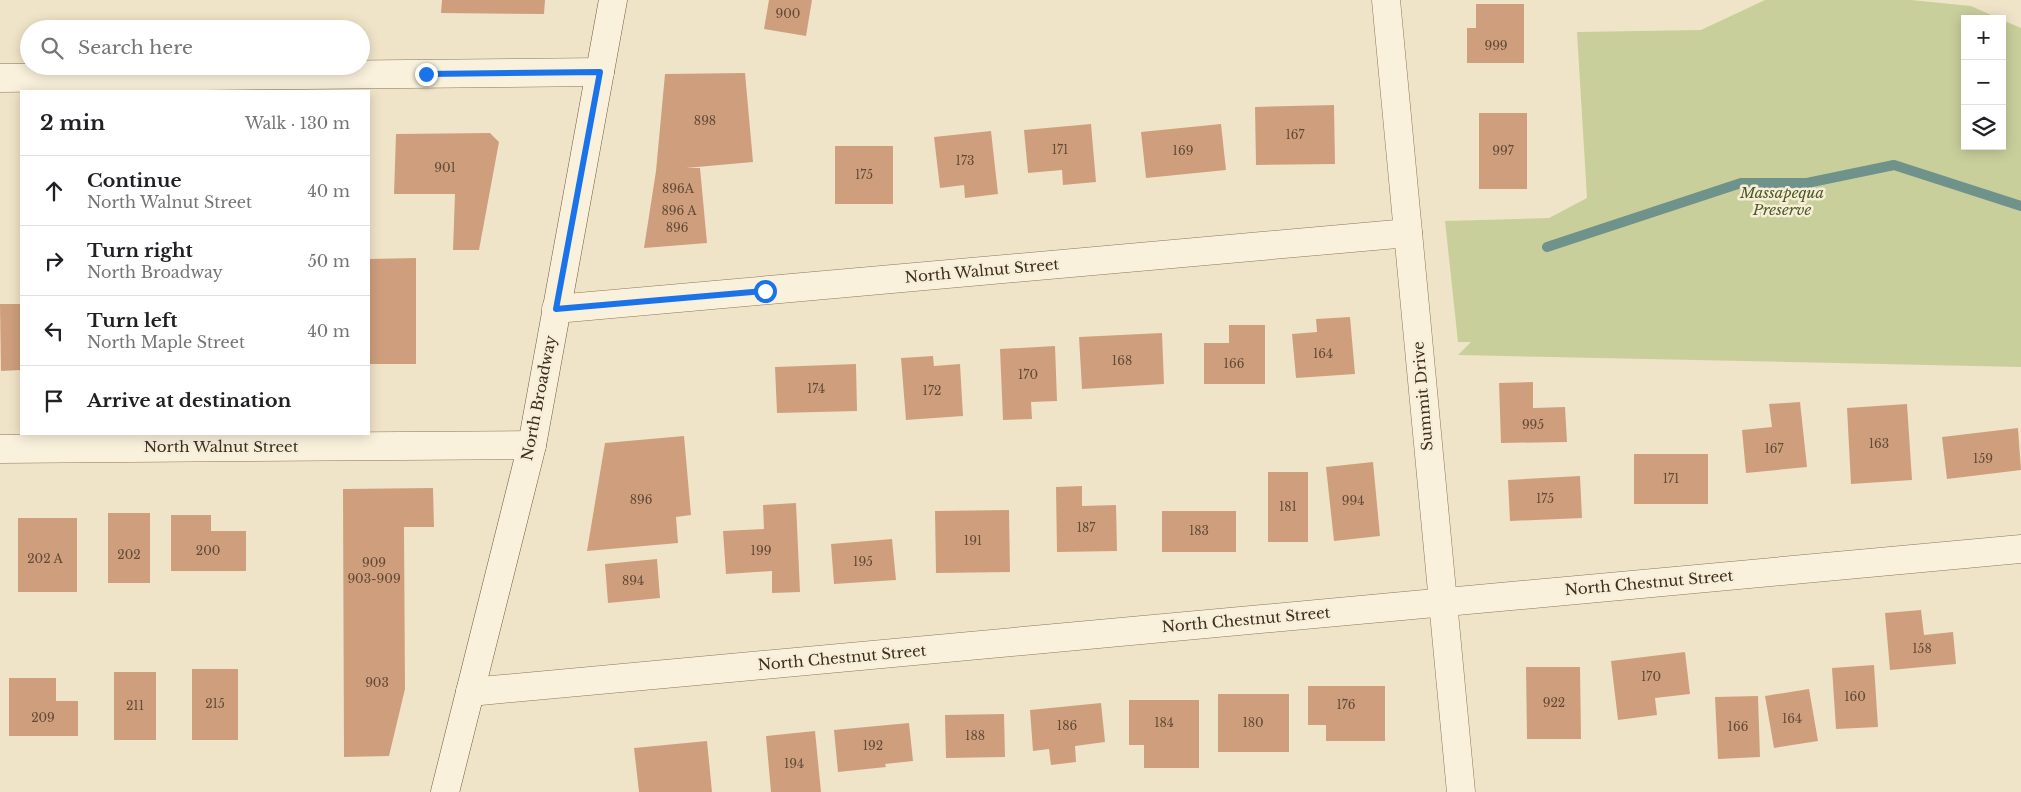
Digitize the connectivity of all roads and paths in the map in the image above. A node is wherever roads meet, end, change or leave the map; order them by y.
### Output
1 (613, 0) edge
2 (1386, 0) edge
3 (600, 72) junction
4 (370, 74) edge
5 (300, 75) edge
6 (0, 78) edge
7 (1408, 233) junction
8 (556, 309) junction
9 (532, 445) junction
10 (0, 449) edge
11 (2021, 549) edge
12 (1443, 602) junction
13 (470, 692) junction
14 (445, 792) edge
15 (1460, 792) edge

1 - 3 street, North Broadway
2 - 7 street, Summit Drive
3 - 4 street
3 - 8 street, North Broadway
5 - 6 street
7 - 8 street, North Walnut Street
7 - 12 street, Summit Drive
8 - 9 street, North Broadway
9 - 10 street, North Walnut Street
9 - 13 street, North Broadway
11 - 12 street, North Chestnut Street
12 - 13 street, North Chestnut Street
12 - 15 street, Summit Drive
13 - 14 street, North Broadway

